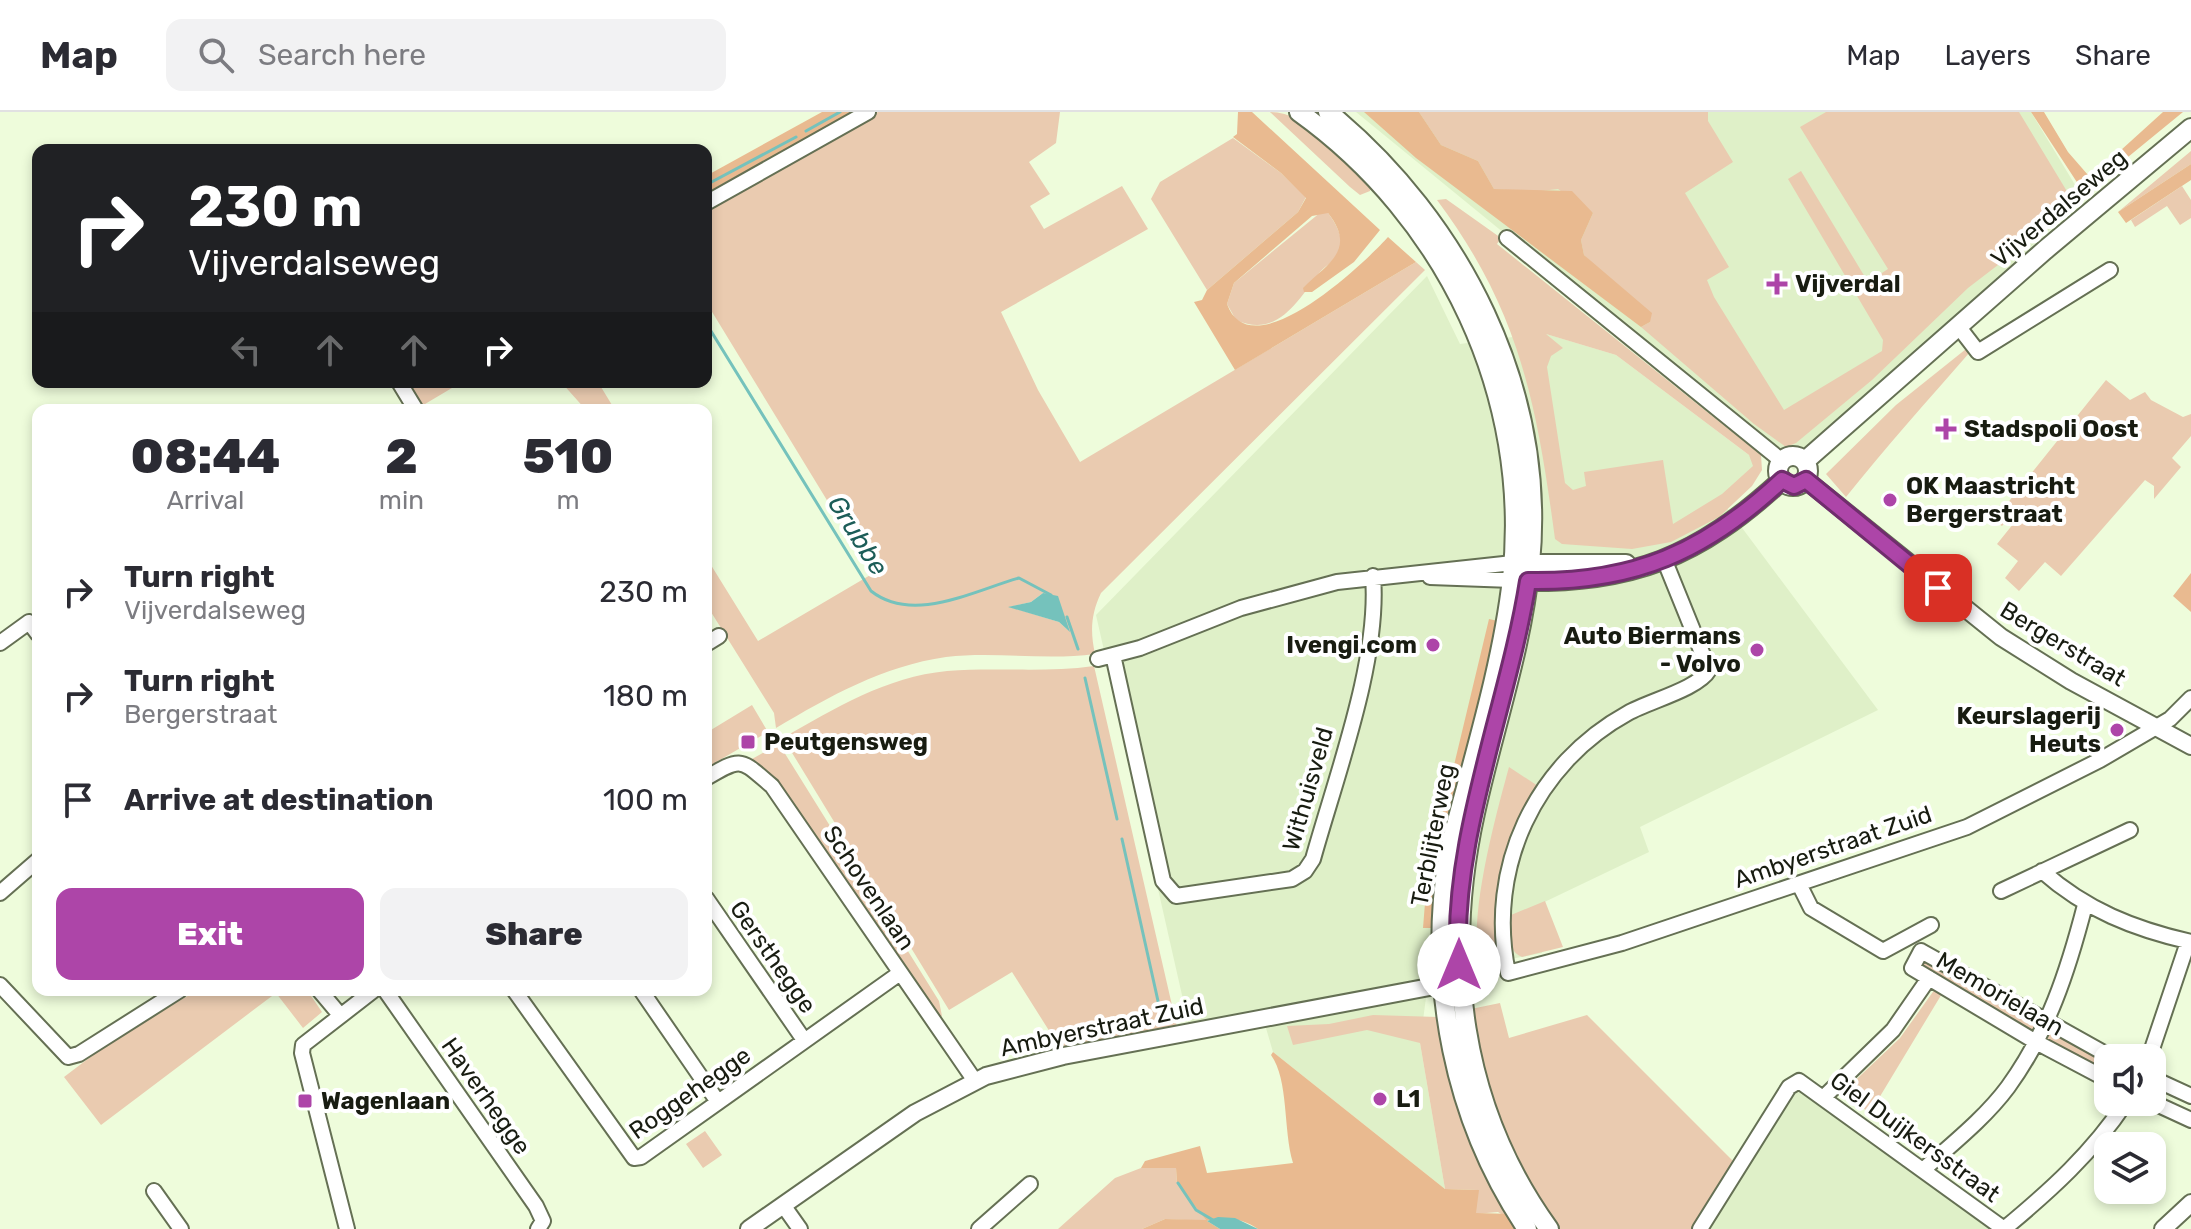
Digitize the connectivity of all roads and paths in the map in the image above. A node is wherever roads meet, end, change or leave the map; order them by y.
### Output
1 (868, 112) edge
2 (1299, 112) edge
3 (1328, 112) edge
4 (2191, 128) edge
5 (712, 200) edge
6 (1416, 212) junction
7 (1507, 238) dead end
8 (2110, 270) dead end
9 (1958, 326) junction
10 (1782, 461) junction
11 (1805, 461) junction
12 (1782, 480) junction
13 (1806, 480) junction
14 (1664, 559) junction
15 (1521, 572) junction
16 (1373, 576) junction
17 (32, 628) edge
18 (0, 643) edge
19 (1113, 655) junction
20 (1098, 659) dead end
21 (2191, 698) edge
22 (2156, 727) junction
23 (2191, 746) edge
24 (712, 774) edge
25 (2130, 830) dead end
26 (32, 865) edge
27 (2042, 871) junction
28 (1799, 884) junction
29 (2001, 891) dead end
30 (0, 893) edge
31 (2085, 905) junction
32 (712, 907) edge
33 (1931, 925) dead end
34 (2190, 942) edge
35 (900, 973) junction
36 (1929, 978) junction
37 (1450, 983) junction
38 (0, 985) edge
39 (160, 996) edge
40 (324, 996) edge
41 (366, 996) edge
42 (389, 996) edge
43 (518, 996) edge
44 (645, 996) edge
45 (340, 1015) junction
46 (2047, 1023) junction
47 (804, 1040) junction
48 (2036, 1042) junction
49 (2154, 1044) edge
50 (2094, 1048) edge
51 (2094, 1073) edge
52 (975, 1081) junction
53 (2166, 1084) edge
54 (2191, 1096) edge
55 (1823, 1098) junction
56 (718, 1102) junction
57 (2166, 1108) edge
58 (2116, 1116) edge
59 (2191, 1120) edge
60 (1923, 1170) junction
61 (1030, 1184) dead end
62 (154, 1191) dead end
63 (2191, 1203) edge
64 (783, 1205) junction
65 (181, 1229) edge
66 (347, 1229) edge
67 (538, 1229) edge
68 (749, 1229) edge
69 (800, 1229) edge
70 (979, 1229) edge
71 (1527, 1229) edge
72 (1549, 1229) edge
73 (1700, 1229) edge
74 (2004, 1229) edge
75 (2163, 1229) edge

1 - 5 street
2 - 6 main road
3 - 6 main road
4 - 9 main road, Vijverdalseweg
6 - 15 main road, Terblijterweg
7 - 10 street
8 - 9 street
9 - 11 main road, Vijverdalseweg
10 - 11 main road
10 - 12 main road
11 - 13 main road
12 - 13 main road
12 - 14 main road
13 - 22 street, Bergerstraat
14 - 15 main road
14 - 28 street, Ambyerstraat Zuid
15 - 16 street
15 - 37 main road, Terblijterweg
16 - 19 street
16 - 19 street, Withuisveld
17 - 18 street
19 - 20 street
21 - 22 street, Ambyerstraat Zuid
22 - 23 street, Bergerstraat
22 - 28 street, Ambyerstraat Zuid
24 - 35 street, Schovenlaan
25 - 27 street
26 - 30 street
27 - 29 street
27 - 31 street
28 - 33 street
31 - 34 street
31 - 46 street
32 - 47 street, Gersthegge
34 - 49 street
35 - 47 street, Roggehegge
35 - 52 street, Schovenlaan
36 - 46 street, Memorielaan
36 - 48 street, Memorielaan
36 - 55 street
37 - 52 street, Ambyerstraat Zuid
37 - 71 main road, Terblijterweg
37 - 72 main road, Terblijterweg
38 - 39 street
40 - 45 street
41 - 45 street
42 - 67 street, Haverhegge
43 - 56 street, Roggehegge
44 - 56 street
45 - 66 street
46 - 48 street
46 - 50 street, Memorielaan
47 - 56 street, Roggehegge
48 - 51 street, Memorielaan
48 - 60 street
52 - 64 street, Ambyerstraat Zuid
53 - 54 street
55 - 60 street, Giel Duijkersstraat
55 - 73 street, Giel Duijkersstraat
57 - 59 street
58 - 74 street
60 - 74 street, Giel Duijkersstraat
61 - 70 street
62 - 65 street
63 - 75 street
64 - 68 street, Ambyerstraat Zuid
64 - 69 street

